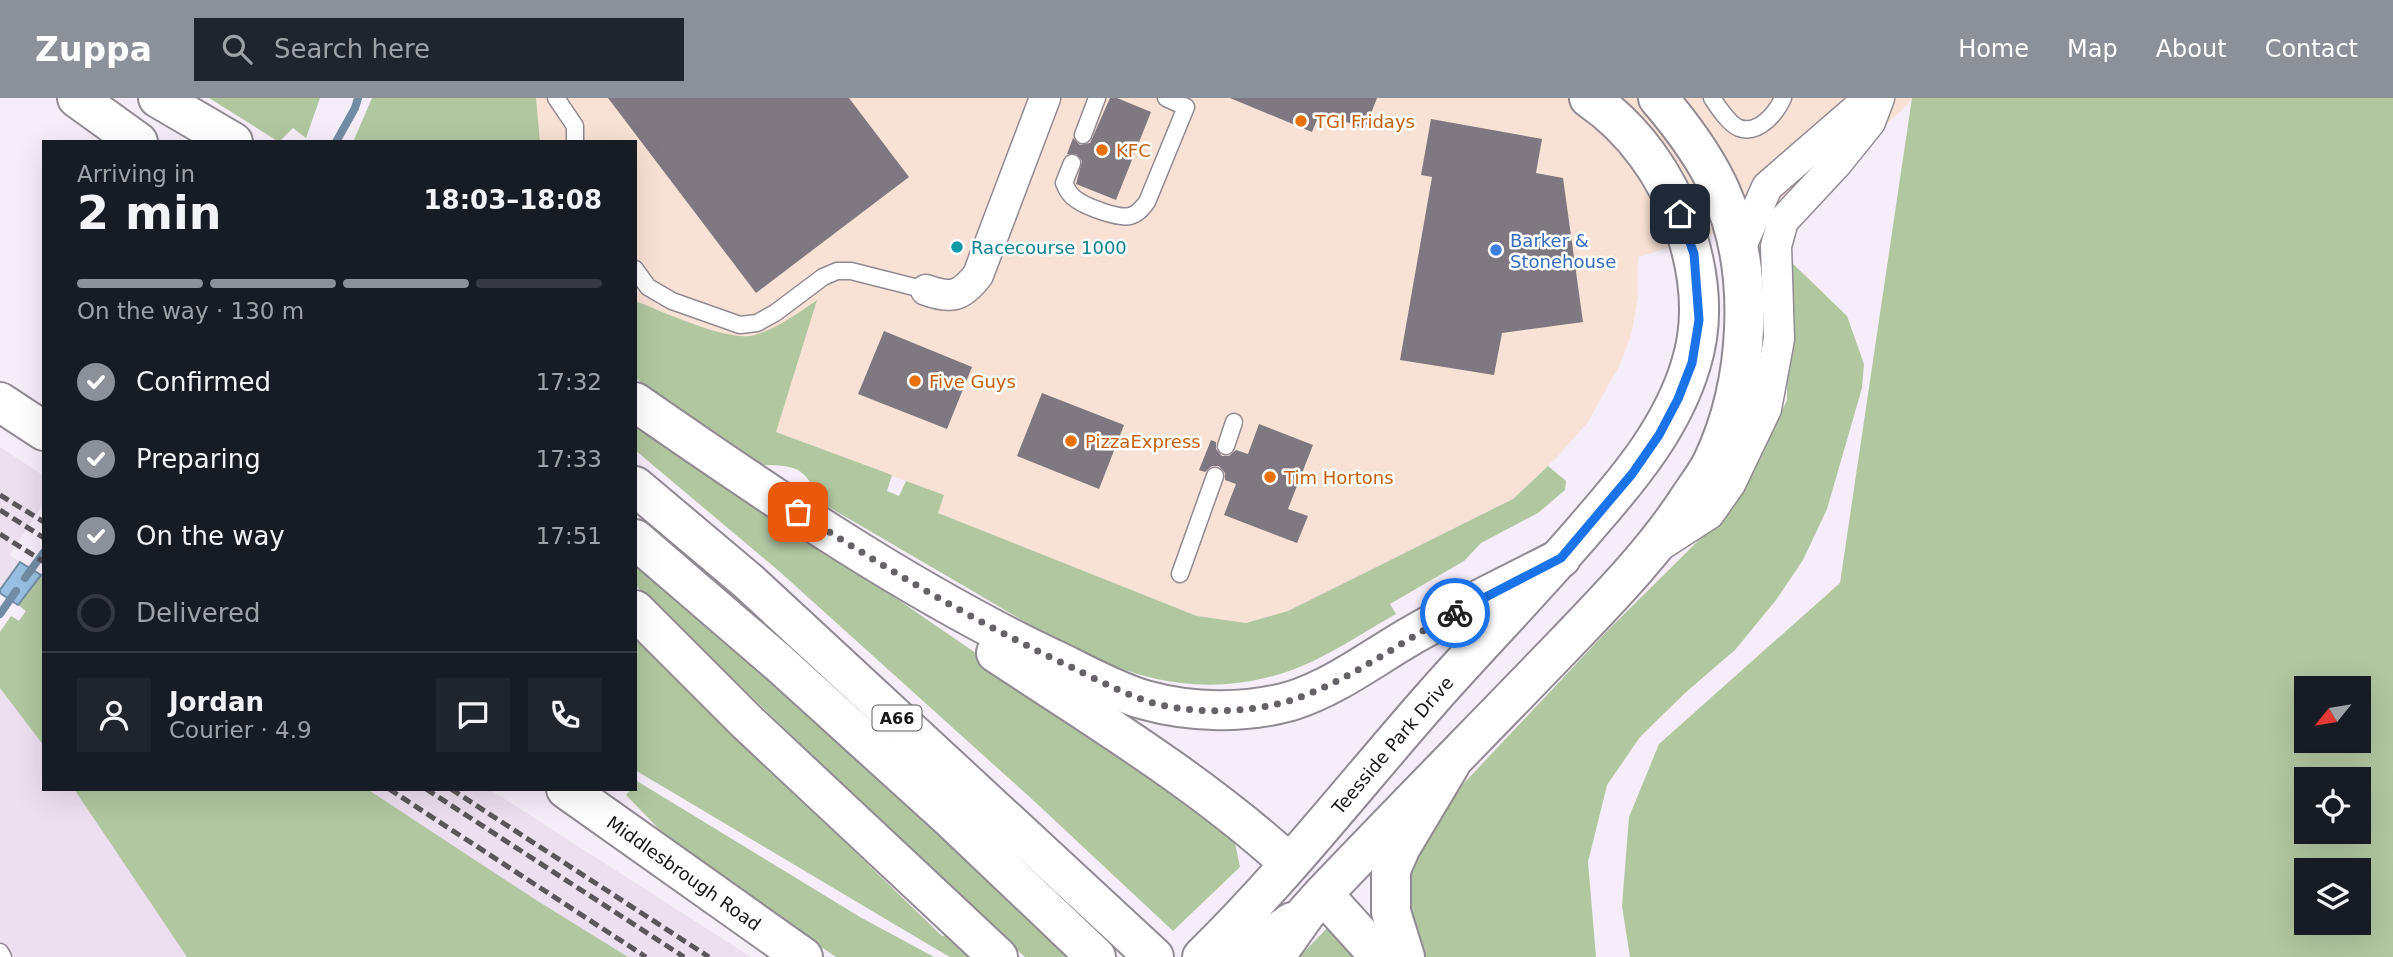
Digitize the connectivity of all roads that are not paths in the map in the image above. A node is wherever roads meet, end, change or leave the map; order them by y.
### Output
1 (157, 98) edge
2 (556, 98) edge
3 (1045, 98) edge
4 (1097, 98) edge
5 (1166, 98) edge
6 (1590, 98) edge
7 (1658, 98) edge
8 (1712, 98) edge
9 (1783, 98) edge
10 (1863, 98) edge
11 (1879, 98) edge
12 (104, 120) edge
13 (1083, 135) dead end
14 (135, 140) edge
15 (210, 140) edge
16 (230, 140) edge
17 (575, 140) edge
18 (1072, 163) dead end
19 (1739, 251) junction
20 (637, 272) edge
21 (926, 290) joint
22 (0, 402) edge
23 (637, 403) edge
24 (1234, 422) dead end
25 (42, 430) edge
26 (1226, 446) dead end
27 (1215, 476) dead end
28 (637, 488) edge
29 (637, 540) edge
30 (1647, 555) junction
31 (1561, 558) junction
32 (1181, 574) dead end
33 (905, 578) junction
34 (637, 612) edge
35 (1450, 765) junction
36 (569, 791) edge
37 (1289, 863) junction
38 (1314, 904) junction
39 (1239, 951) edge
40 (0, 952) edge
41 (3, 957) edge
42 (803, 957) edge
43 (998, 957) edge
44 (1096, 957) edge
45 (1154, 957) edge
46 (1380, 957) edge
47 (1405, 957) edge

1 - 15 main road
1 - 16 main road
2 - 17 lane
3 - 21 street
4 - 13 lane
5 - 18 lane
6 - 31 main road, Teesside Park Drive
7 - 19 main road, Teesside Park Drive
8 - 9 lane
10 - 19 street
11 - 30 street
12 - 14 main road
19 - 30 main road, Teesside Park Drive
20 - 21 lane
22 - 25 main road
23 - 33 main road
24 - 26 lane
27 - 32 lane
28 - 45 main road, A66
29 - 44 main road, A66
30 - 35 main road, Teesside Park Drive
31 - 33 main road
31 - 37 main road, Teesside Park Drive
33 - 37 main road
34 - 43 main road
35 - 38 main road, Teesside Park Drive
35 - 47 main road
36 - 42 main road, Middlesbrough Road
37 - 38 main road
37 - 39 main road, Teesside Park Drive
38 - 39 main road, Teesside Park Drive
38 - 46 main road
40 - 41 lane

